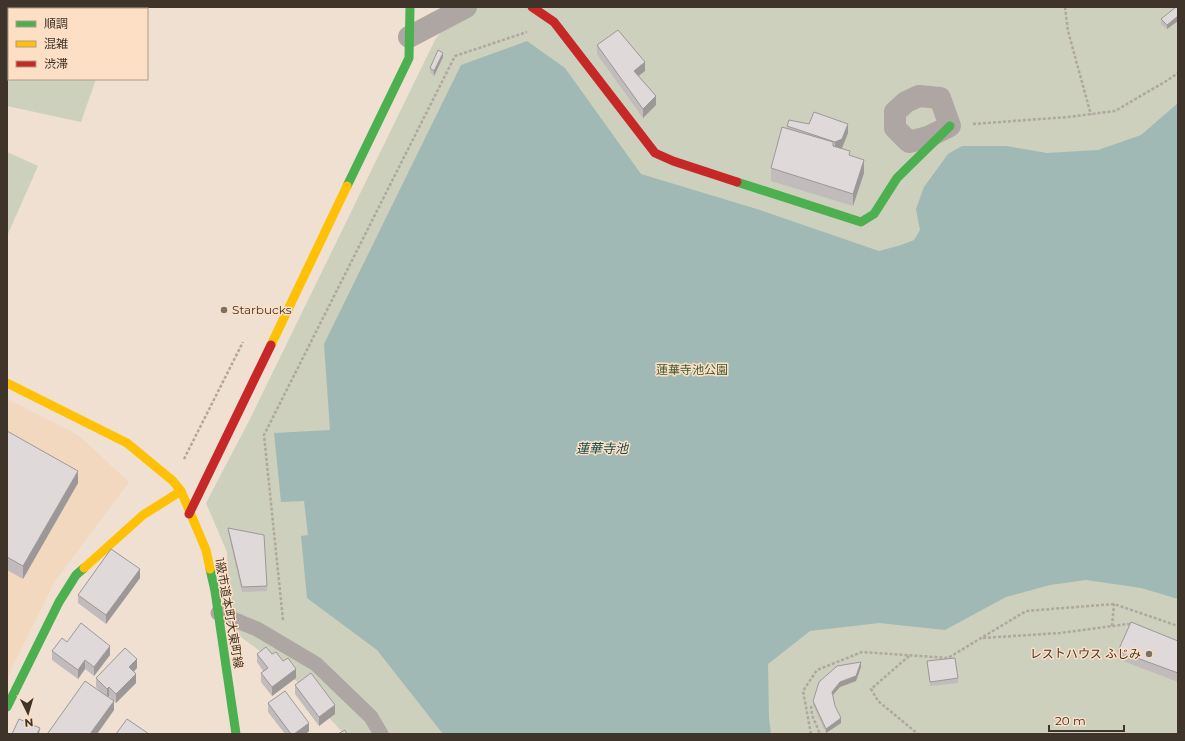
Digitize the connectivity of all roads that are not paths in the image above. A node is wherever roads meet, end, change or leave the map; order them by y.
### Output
1 (410, 7) edge
2 (466, 7) edge
3 (532, 7) edge
4 (409, 37) junction
5 (950, 126) road end
6 (7, 383) edge
7 (181, 492) junction
8 (189, 514) junction
9 (218, 613) junction
10 (7, 707) edge
11 (236, 734) edge
12 (381, 734) edge

1 - 4 street
2 - 4 street
3 - 5 street
4 - 8 street
6 - 7 street, 1級市道本町大東町線
7 - 8 street, 1級市道本町大東町線
7 - 10 street
8 - 9 street, 1級市道本町大東町線
9 - 11 street, 1級市道本町大東町線
9 - 12 lane

